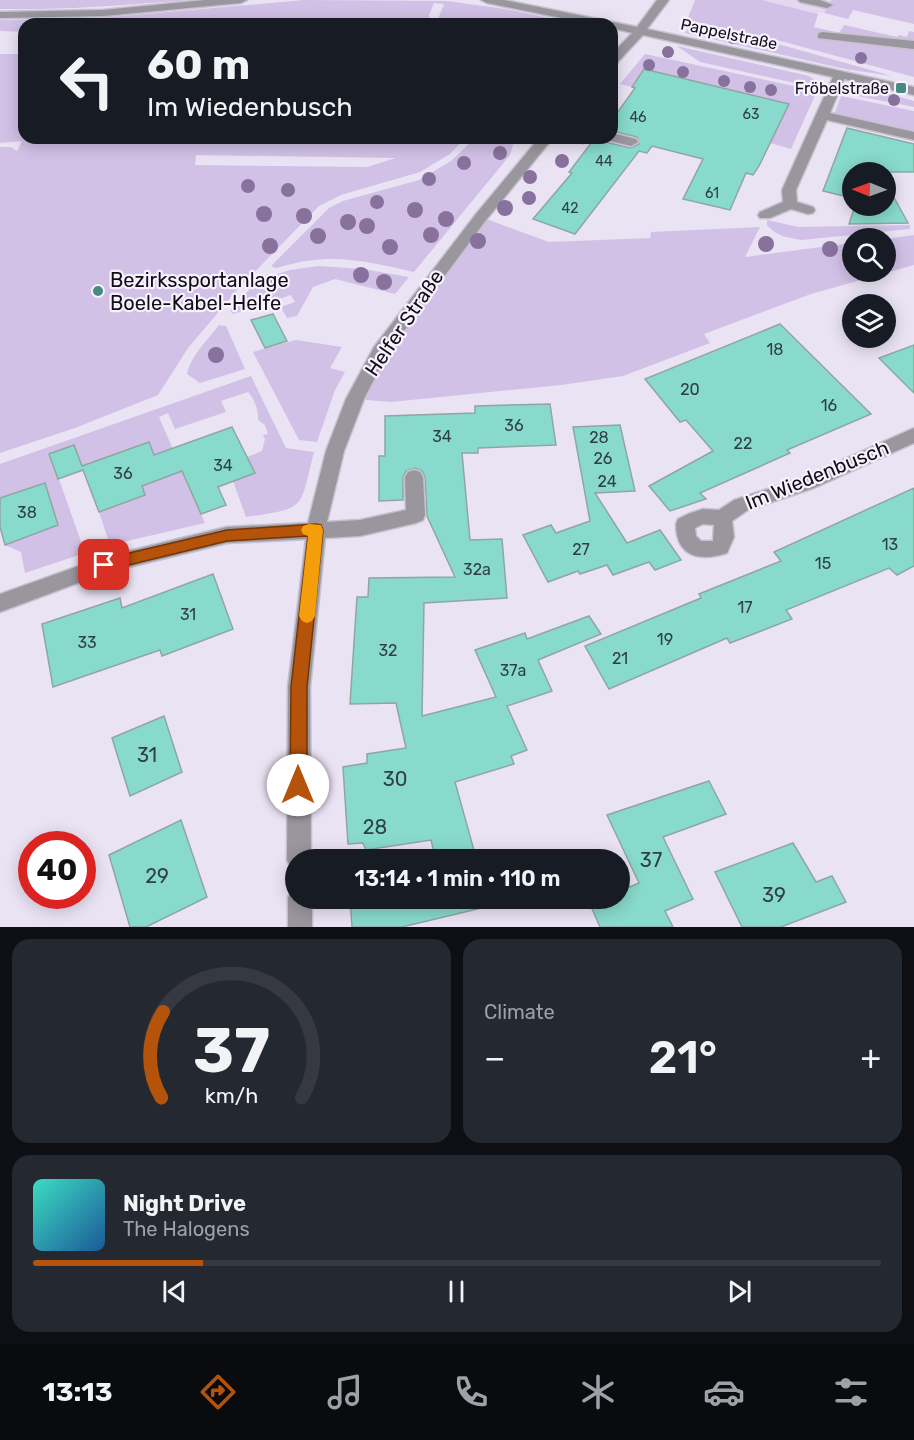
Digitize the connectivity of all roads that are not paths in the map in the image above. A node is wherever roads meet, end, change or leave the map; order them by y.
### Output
1 (241, 0) edge
2 (487, 0) edge
3 (663, 0) edge
4 (804, 0) edge
5 (827, 5) dead end
6 (0, 15) edge
7 (580, 18) edge
8 (618, 26) edge
9 (640, 31) junction
10 (822, 36) dead end
11 (914, 45) edge
12 (618, 55) edge
13 (840, 75) junction
14 (914, 91) edge
15 (822, 115) junction
16 (914, 136) edge
17 (618, 139) edge
18 (631, 142) dead end
19 (541, 144) edge
20 (790, 204) junction
21 (808, 210) dead end
22 (765, 215) dead end
23 (914, 435) edge
24 (414, 477) dead end
25 (722, 518) dead end
26 (316, 530) junction
27 (0, 603) edge
28 (299, 849) edge
29 (300, 909) edge
30 (300, 927) edge

1 - 6 street
2 - 7 street, Pappelstraße
3 - 9 street
4 - 5 street
8 - 9 street, Pappelstraße
9 - 12 street
9 - 13 street, Pappelstraße
10 - 11 street
13 - 14 street, Pappelstraße
13 - 15 street
15 - 16 street
15 - 20 street
17 - 18 street
19 - 26 street, Helfer Straße
20 - 21 street
20 - 22 street
23 - 25 street, Im Wiedenbusch
24 - 26 street
26 - 27 street
26 - 28 street, Helfer Straße
29 - 30 street

